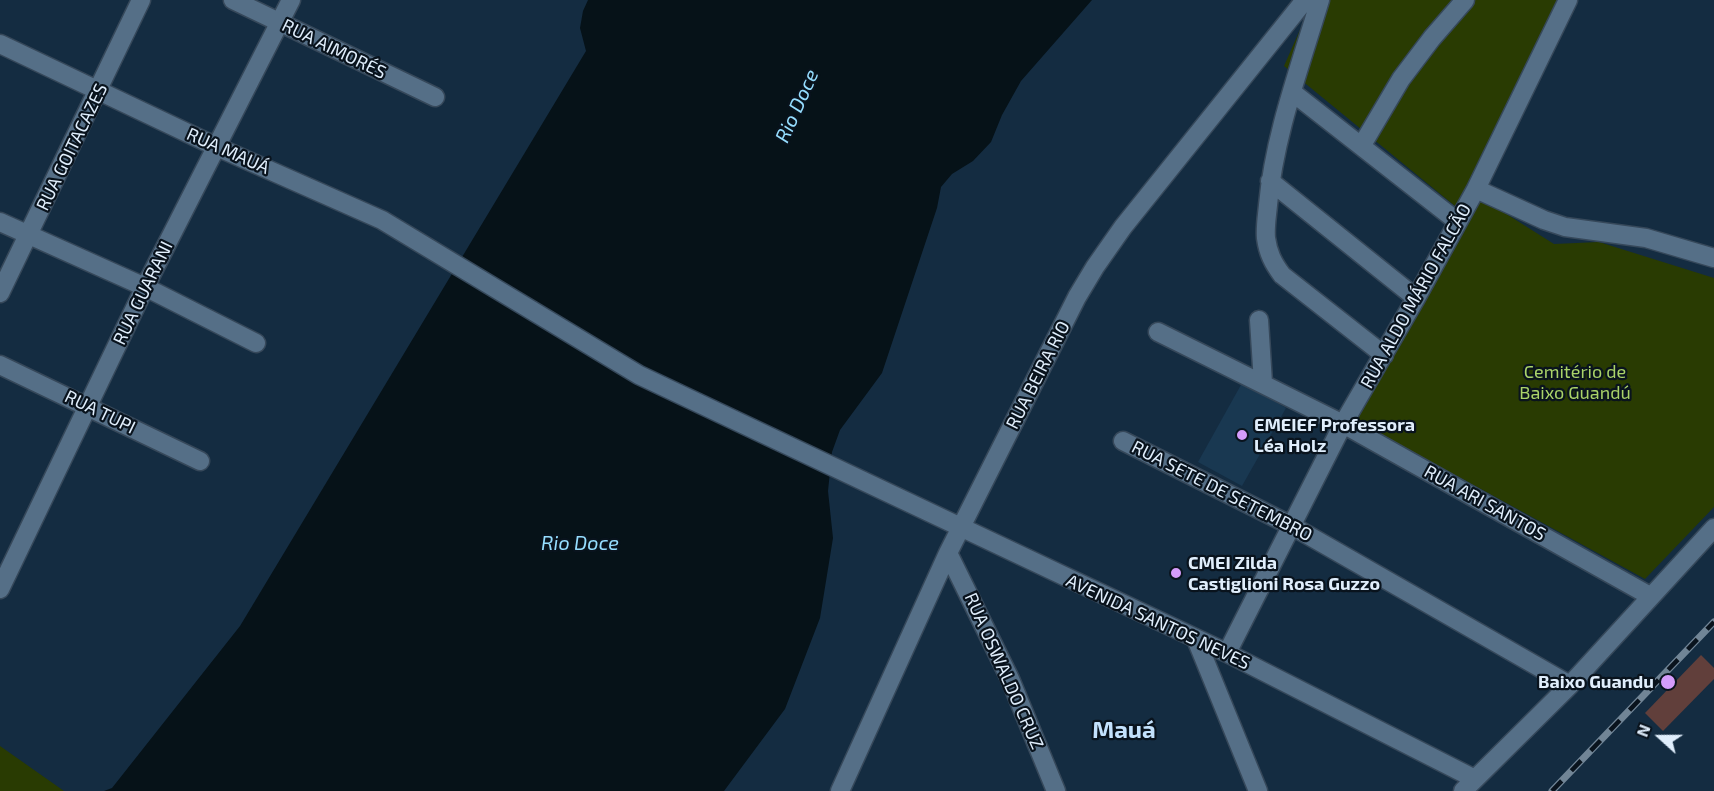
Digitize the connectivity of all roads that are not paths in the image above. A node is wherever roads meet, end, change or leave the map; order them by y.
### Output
1 (141, 0) edge
2 (233, 0) edge
3 (291, 0) edge
4 (1305, 0) edge
5 (1320, 0) edge
6 (1465, 0) edge
7 (1568, 0) edge
8 (279, 22) junction
9 (0, 44) edge
10 (99, 90) junction
11 (1292, 92) junction
12 (435, 98) dead end
13 (1362, 146) junction
14 (217, 147) junction
15 (1270, 181) junction
16 (1476, 189) junction
17 (0, 222) edge
18 (1458, 222) junction
19 (29, 235) junction
20 (1714, 258) edge
21 (145, 287) junction
22 (0, 294) edge
23 (1416, 298) junction
24 (1259, 320) dead end
25 (1158, 332) dead end
26 (256, 343) dead end
27 (1384, 355) junction
28 (0, 365) edge
29 (1263, 383) junction
30 (87, 406) junction
31 (1343, 424) junction
32 (1123, 441) dead end
33 (200, 461) dead end
34 (838, 470) joint
35 (1292, 526) junction
36 (960, 528) junction
37 (1714, 528) edge
38 (948, 552) junction
39 (0, 589) edge
40 (1650, 596) junction
41 (1196, 639) junction
42 (1227, 653) junction
43 (1570, 685) junction
44 (1469, 785) edge
45 (840, 791) edge
46 (1056, 791) edge
47 (1257, 791) edge

1 - 10 street, RUA GOITACAZES
2 - 8 street, RUA AIMORÉS
3 - 8 street, RUA GUARANI
4 - 36 street, RUA BEIRA RIO
5 - 11 street
6 - 13 street
7 - 16 street, RUA ALDO MÁRIO FALCÃO
8 - 12 street, RUA AIMORÉS
8 - 14 street, RUA GUARANI
9 - 10 street, RUA MAUÁ
10 - 14 street, RUA MAUÁ
10 - 19 street, RUA GOITACAZES
11 - 13 street
11 - 15 street
13 - 18 street
14 - 21 street, RUA GUARANI
14 - 34 street, RUA MAUÁ
15 - 23 street
15 - 27 street
16 - 18 street, RUA ALDO MÁRIO FALCÃO
16 - 20 street
17 - 19 street
18 - 23 street, RUA ALDO MÁRIO FALCÃO
19 - 21 street
19 - 22 street, RUA GOITACAZES
21 - 26 street
21 - 30 street, RUA GUARANI
23 - 27 street, RUA ALDO MÁRIO FALCÃO
24 - 29 street
25 - 29 street, RUA ARI SANTOS
27 - 31 street, RUA ALDO MÁRIO FALCÃO
28 - 30 street, RUA TUPI
29 - 31 street, RUA ARI SANTOS
30 - 33 street, RUA TUPI
30 - 39 street, RUA GUARANI
31 - 35 street, RUA ALDO MÁRIO FALCÃO
31 - 40 street, RUA ARI SANTOS
32 - 35 street, RUA SETE DE SETEMBRO
34 - 36 street, AVENIDA SANTOS NEVES
35 - 42 street, RUA ALDO MÁRIO FALCÃO
35 - 43 street, RUA SETE DE SETEMBRO
36 - 38 street, RUA BEIRA RIO
36 - 41 street, AVENIDA SANTOS NEVES
37 - 40 street
38 - 45 street, RUA BEIRA RIO
38 - 46 street, RUA OSWALDO CRUZ
40 - 43 street
41 - 42 street, AVENIDA SANTOS NEVES
41 - 47 street
42 - 44 street, AVENIDA SANTOS NEVES
43 - 44 street

